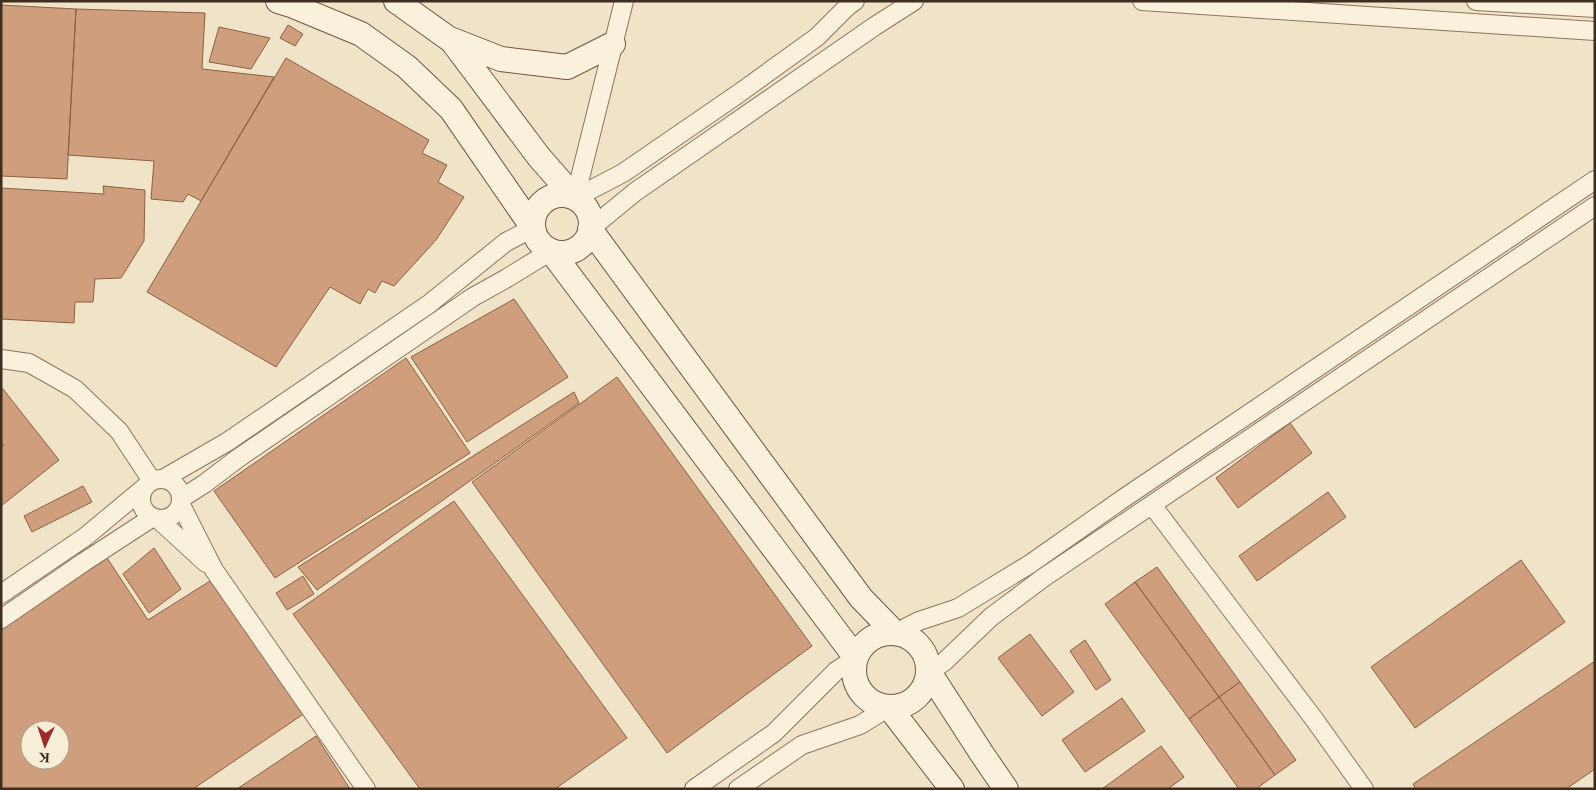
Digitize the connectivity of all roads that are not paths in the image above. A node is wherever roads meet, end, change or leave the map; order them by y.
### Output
1 (278, 1) edge
2 (396, 1) edge
3 (624, 1) edge
4 (1142, 1) edge
5 (1476, 1) edge
6 (850, 3) edge
7 (904, 4) edge
8 (1595, 8) edge
9 (1595, 31) edge
10 (448, 38) junction
11 (613, 44) junction
12 (1595, 180) edge
13 (575, 198) junction
14 (1595, 206) edge
15 (533, 228) junction
16 (590, 229) junction
17 (551, 251) junction
18 (1, 360) edge
19 (153, 483) junction
20 (181, 502) junction
21 (1152, 504) junction
22 (156, 518) junction
23 (214, 570) junction
24 (1, 594) edge
25 (1, 619) edge
26 (895, 633) junction
27 (856, 658) junction
28 (929, 672) junction
29 (889, 707) junction
30 (366, 789) edge
31 (694, 789) edge
32 (738, 789) edge
33 (952, 789) edge
34 (1006, 789) edge
35 (1364, 789) edge

1 - 15 street
2 - 10 street
3 - 11 street
4 - 9 street
5 - 8 street
6 - 13 street
7 - 16 street
10 - 11 street
10 - 13 street
11 - 13 street
12 - 26 street
13 - 15 street
13 - 16 street
14 - 21 street
15 - 17 street
15 - 19 street
16 - 17 street
16 - 26 street
17 - 20 street
17 - 27 street
18 - 19 street
19 - 20 street
19 - 22 street
19 - 24 street
20 - 22 street
20 - 23 street
21 - 28 street
21 - 35 street
22 - 23 street
22 - 25 street
23 - 30 street
26 - 27 street
26 - 28 street
27 - 29 street
27 - 31 street
28 - 29 street
28 - 34 street
29 - 32 street
29 - 33 street

